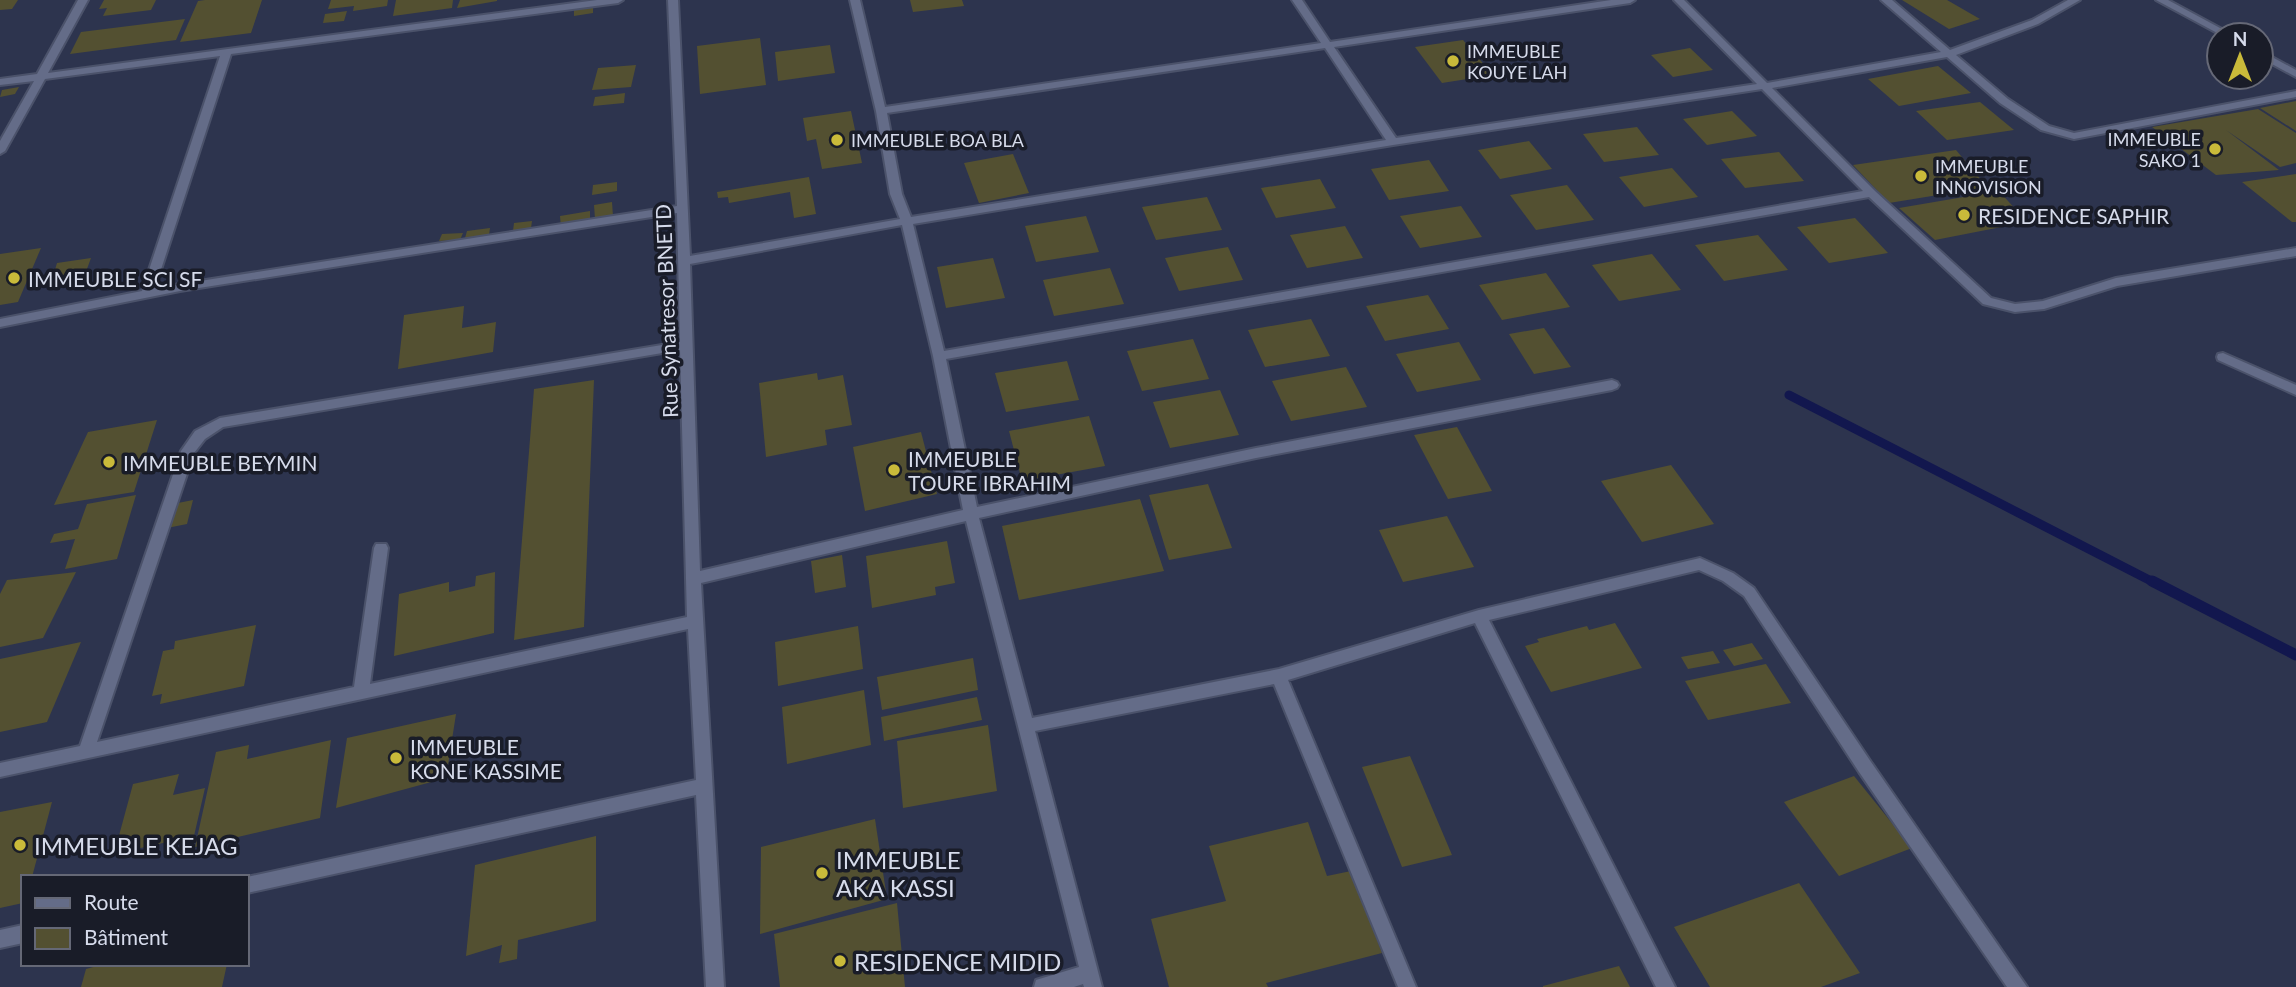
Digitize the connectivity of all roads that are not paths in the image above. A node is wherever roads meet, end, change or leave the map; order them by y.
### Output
1 (83, 0) edge
2 (618, 0) edge
3 (673, 0) edge
4 (855, 0) edge
5 (1297, 0) edge
6 (1630, 0) edge
7 (1679, 0) edge
8 (1886, 0) edge
9 (2075, 0) edge
10 (2161, 0) edge
11 (2205, 23) edge
12 (1328, 45) junction
13 (227, 51) junction
14 (1949, 54) junction
15 (2275, 62) edge
16 (2296, 74) edge
17 (40, 77) junction
18 (0, 82) edge
19 (1765, 86) junction
20 (2296, 94) edge
21 (881, 111) junction
22 (1393, 142) junction
23 (0, 151) edge
24 (1871, 193) junction
25 (683, 209) junction
26 (907, 221) junction
27 (2296, 252) edge
28 (683, 261) junction
29 (147, 294) junction
30 (0, 323) edge
31 (686, 345) junction
32 (939, 356) junction
33 (2223, 357) dead end
34 (1612, 385) dead end
35 (2296, 390) edge
36 (971, 514) junction
37 (381, 548) dead end
38 (693, 579) junction
39 (1479, 616) junction
40 (696, 621) junction
41 (1279, 676) junction
42 (361, 692) junction
43 (1027, 726) junction
44 (86, 751) junction
45 (0, 770) edge
46 (703, 786) junction
47 (248, 885) edge
48 (21, 934) edge
49 (0, 939) edge
50 (1091, 980) edge
51 (715, 987) edge
52 (1043, 987) edge
53 (1407, 987) edge
54 (1666, 987) edge
55 (2018, 987) edge

1 - 17 street
2 - 13 street
3 - 25 street, Rue Synatresor BNETD
4 - 21 street
5 - 12 street
6 - 12 street
7 - 19 street
8 - 14 street
9 - 14 street
10 - 11 street
12 - 21 street
12 - 22 street
13 - 17 street
13 - 29 street
14 - 19 street
14 - 20 street
15 - 16 street
17 - 18 street
17 - 23 street
19 - 22 street
19 - 24 street
21 - 26 street
22 - 26 street
24 - 27 street
24 - 32 street
25 - 28 street, Rue Synatresor BNETD
25 - 29 street
26 - 28 street
26 - 32 street
28 - 31 street, Rue Synatresor BNETD
29 - 30 street
31 - 38 street, Rue Synatresor BNETD
31 - 44 street
32 - 36 street
33 - 35 street
34 - 36 street
36 - 38 street
36 - 43 street
37 - 42 street
38 - 40 street, Rue Synatresor BNETD
39 - 41 street
39 - 54 street
39 - 55 street
40 - 42 street
40 - 46 street, Rue Synatresor BNETD
41 - 43 street
41 - 53 street
42 - 44 street
43 - 50 street
44 - 45 street
46 - 47 street
46 - 51 street, Rue Synatresor BNETD
48 - 49 street
50 - 52 street

